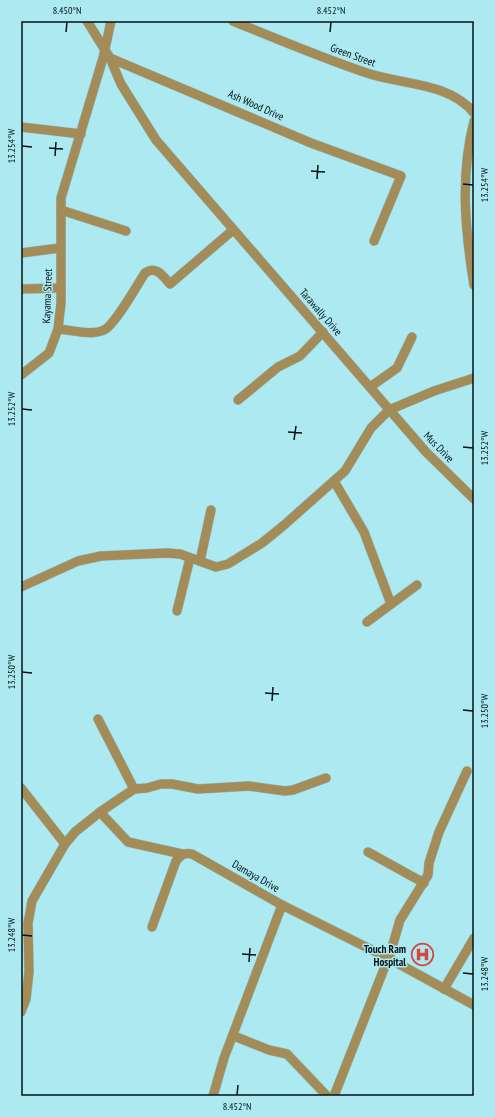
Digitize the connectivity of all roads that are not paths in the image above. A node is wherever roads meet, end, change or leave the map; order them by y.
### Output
1 (87, 21) edge
2 (111, 21) edge
3 (233, 21) edge
4 (107, 54) junction
5 (474, 113) edge
6 (474, 121) edge
7 (21, 127) edge
8 (81, 134) junction
9 (61, 204) junction
10 (233, 230) junction
11 (126, 231) dead end
12 (374, 241) dead end
13 (60, 248) junction
14 (21, 253) edge
15 (474, 285) edge
16 (61, 288) junction
17 (21, 289) edge
18 (58, 329) junction
19 (323, 332) junction
20 (412, 337) dead end
21 (21, 375) edge
22 (474, 378) edge
23 (370, 387) junction
24 (238, 400) dead end
25 (389, 410) junction
26 (334, 481) junction
27 (474, 499) edge
28 (211, 510) dead end
29 (190, 558) junction
30 (200, 561) junction
31 (416, 585) dead end
32 (21, 587) edge
33 (391, 604) junction
34 (177, 612) dead end
35 (367, 622) dead end
36 (98, 719) dead end
37 (467, 771) dead end
38 (326, 778) dead end
39 (21, 788) edge
40 (134, 789) junction
41 (100, 812) junction
42 (66, 844) junction
43 (368, 852) dead end
44 (182, 854) junction
45 (424, 883) junction
46 (282, 905) junction
47 (152, 927) dead end
48 (474, 938) edge
49 (388, 958) junction
50 (444, 989) junction
51 (474, 1005) edge
52 (21, 1012) edge
53 (234, 1036) junction
54 (213, 1096) edge
55 (327, 1096) edge
56 (334, 1096) edge

1 - 4 street
2 - 4 street, Kayama Street
3 - 5 street, Green Street
4 - 8 street, Kayama Street
4 - 10 street, Tarawally Drive
4 - 12 street, Ash Wood Drive
6 - 15 street
7 - 8 street
8 - 9 street, Kayama Street
9 - 11 street
9 - 13 street, Kayama Street
10 - 18 street
10 - 19 street, Tarawally Drive
13 - 14 street
13 - 16 street, Kayama Street
16 - 17 street
16 - 18 street, Kayama Street
18 - 21 street, Kayama Street
19 - 23 street, Tarawally Drive
19 - 24 street
20 - 23 street
22 - 25 street
23 - 25 street, Tarawally Drive
25 - 26 street
25 - 27 street, Mus Drive
26 - 30 street
26 - 33 street
28 - 30 street
29 - 30 street
29 - 32 street
29 - 34 street
31 - 33 street
33 - 35 street
36 - 40 street
37 - 45 street
38 - 40 street
39 - 42 street
40 - 41 street
41 - 42 street
41 - 44 street, Damaya Drive
42 - 52 street
43 - 45 street
44 - 46 street, Damaya Drive
44 - 47 street
45 - 49 street
46 - 49 street, Damaya Drive
46 - 53 street
48 - 50 street
49 - 50 street, Damaya Drive
49 - 56 street
50 - 51 street, Damaya Drive
53 - 54 street
53 - 55 street

